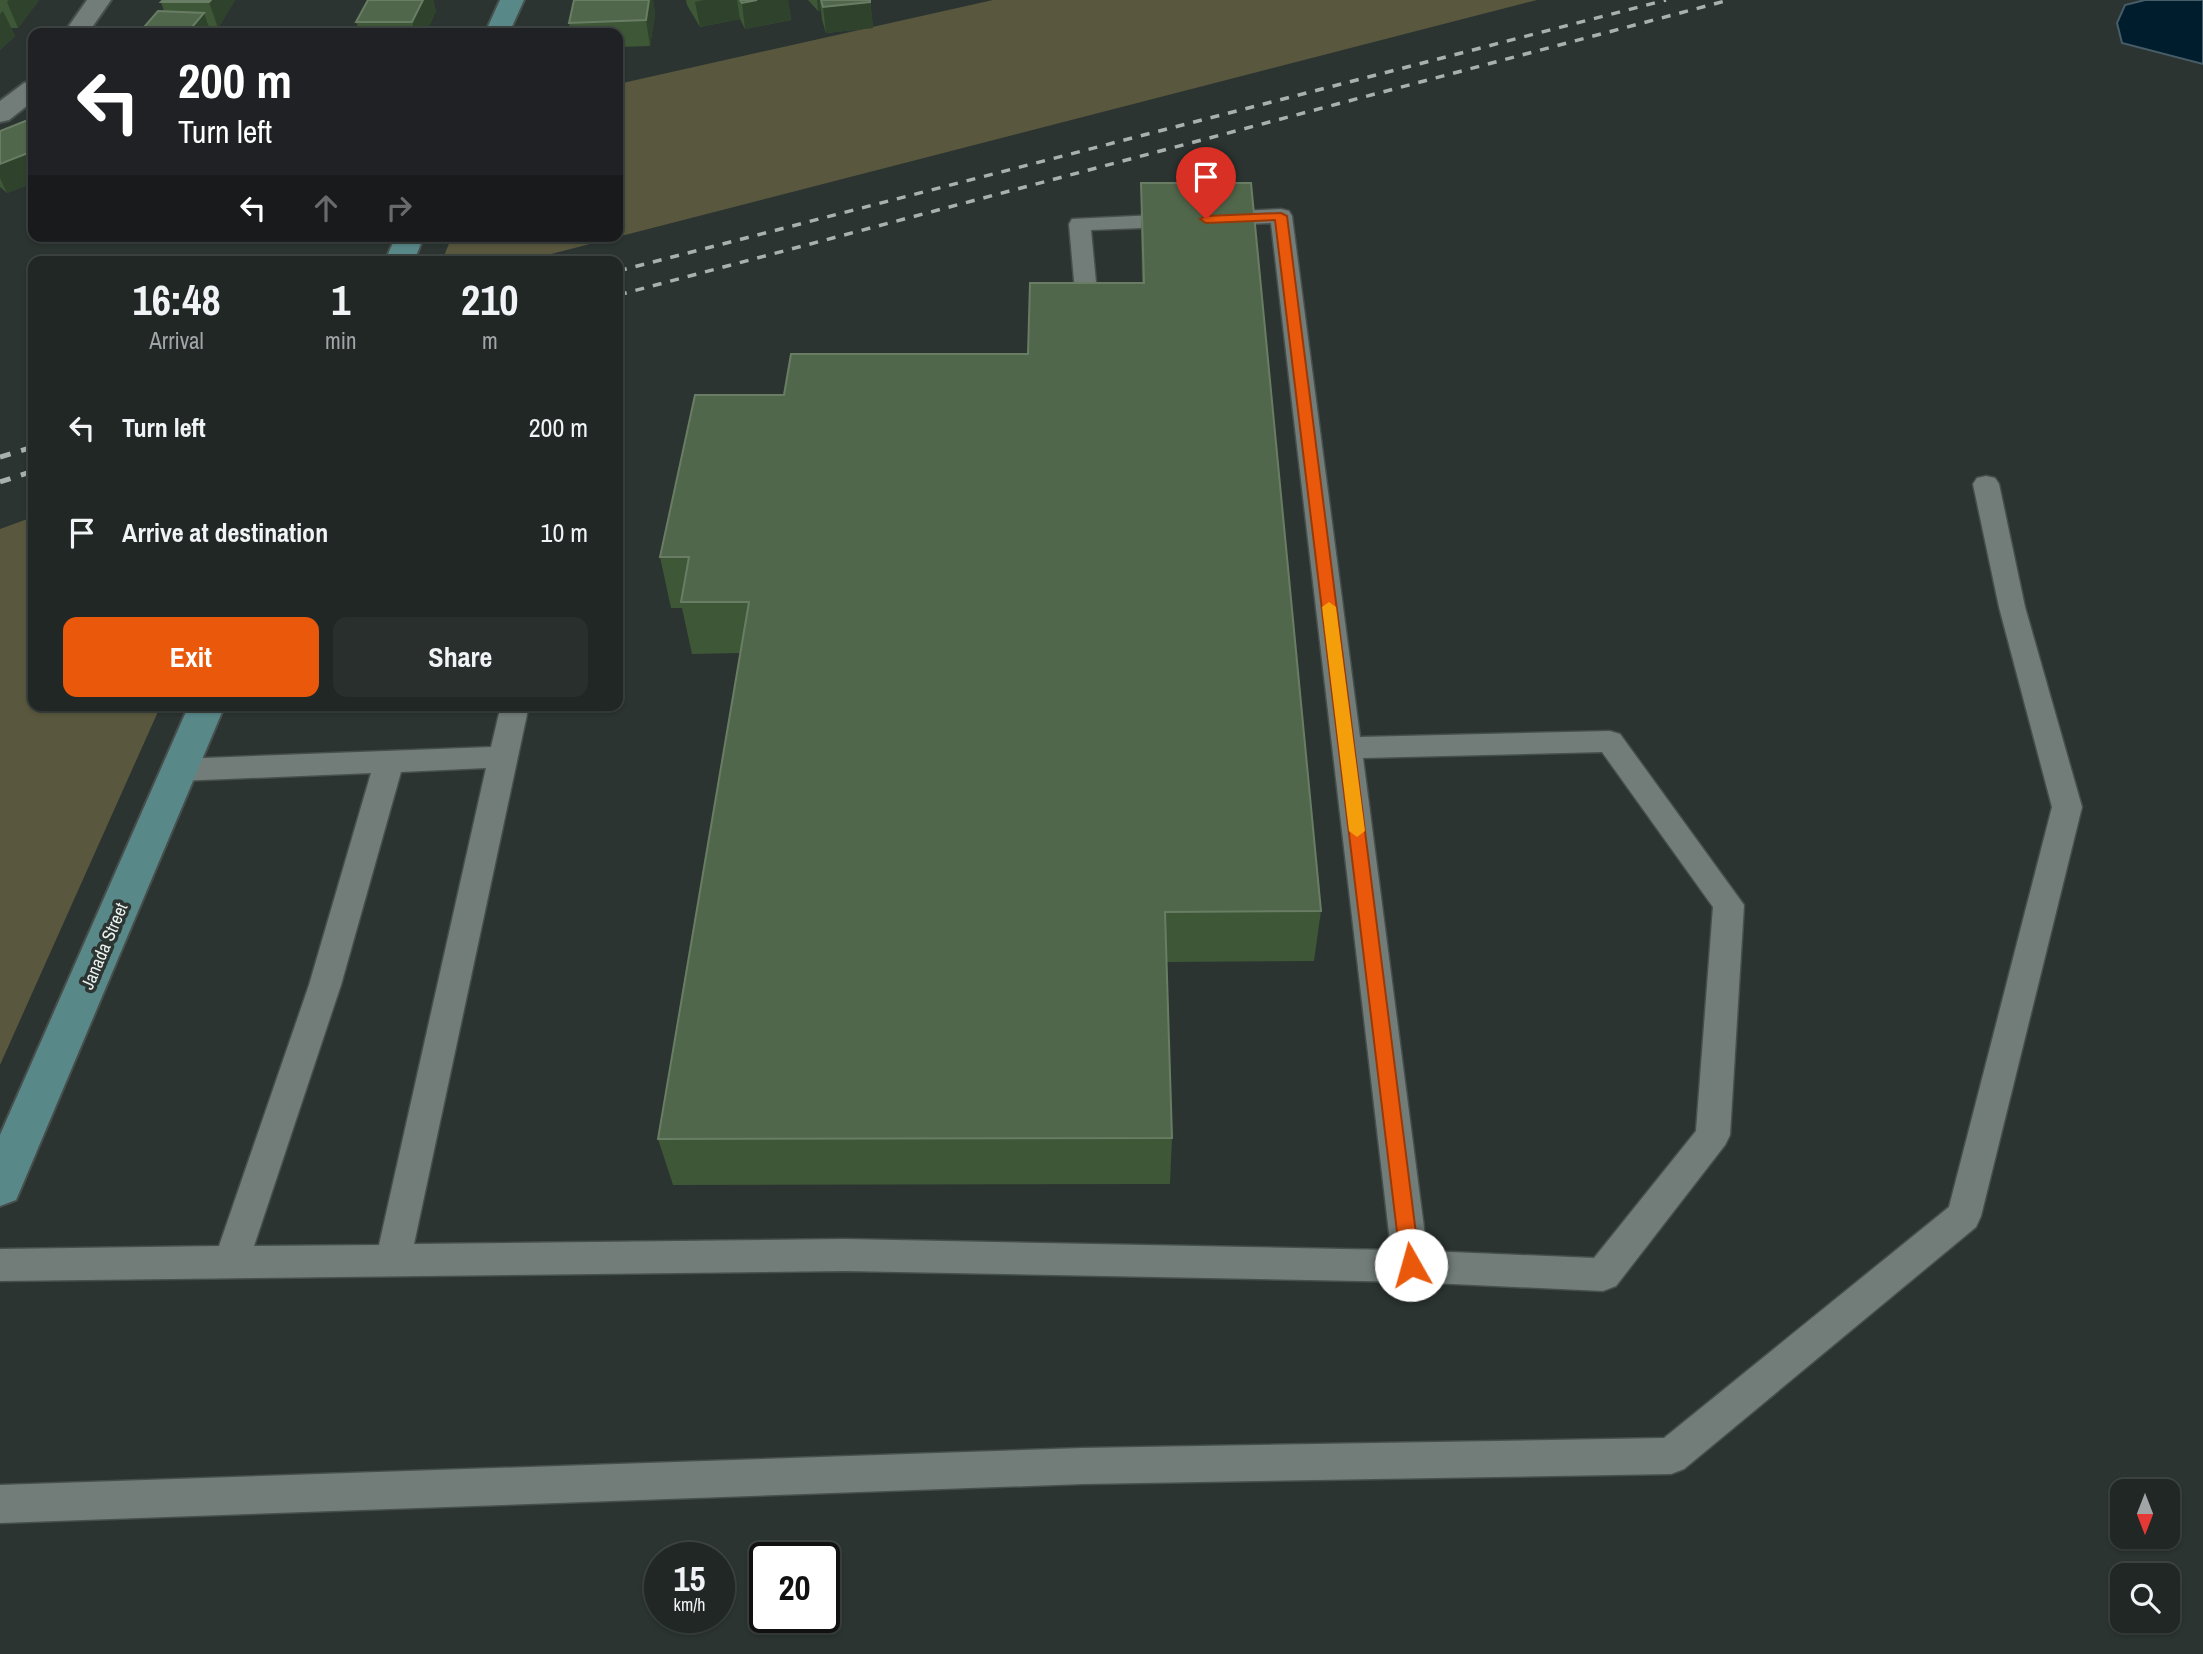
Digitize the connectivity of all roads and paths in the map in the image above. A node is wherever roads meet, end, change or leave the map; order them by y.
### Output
1 (99, 0) edge
2 (512, 0) edge
3 (79, 28) edge
4 (499, 28) edge
5 (28, 93) edge
6 (0, 114) edge
7 (1087, 303) edge
8 (1986, 484) dead end
9 (204, 711) edge
10 (514, 711) edge
11 (1346, 748) junction
12 (503, 757) junction
13 (389, 762) junction
14 (179, 770) junction
15 (0, 1186) edge
16 (393, 1261) junction
17 (231, 1262) junction
18 (0, 1265) edge
19 (1411, 1265) junction
20 (0, 1504) edge

1 - 3 street
2 - 4 street
5 - 6 street
7 - 11 lane
8 - 20 lane
9 - 14 street, Janada Street
10 - 12 lane
11 - 19 lane
11 - 19 lane
12 - 13 lane
12 - 16 lane
13 - 14 lane
13 - 17 lane
14 - 15 street, Janada Street
16 - 17 lane
16 - 19 lane
17 - 18 lane

